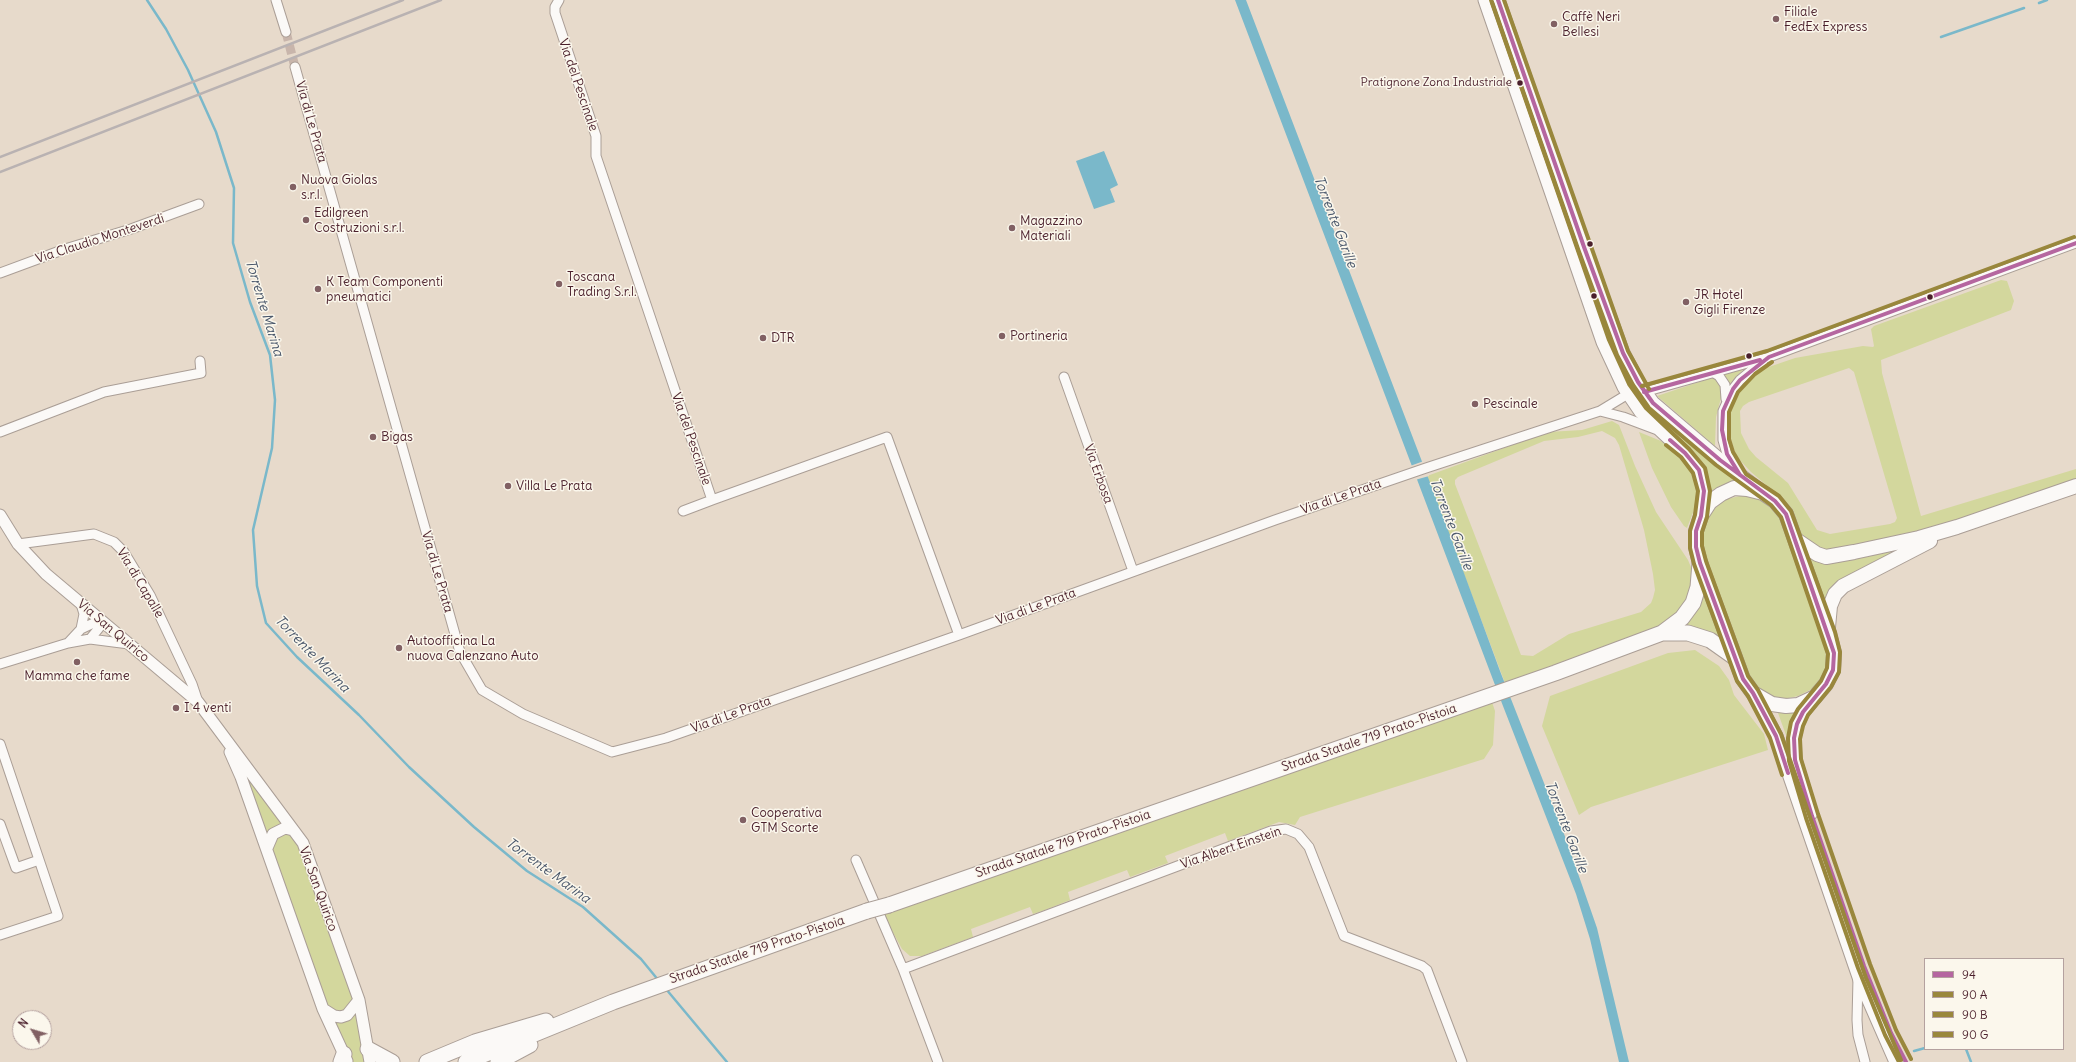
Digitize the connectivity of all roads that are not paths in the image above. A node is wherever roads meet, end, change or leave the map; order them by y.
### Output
1 (276, 0) edge
2 (559, 0) edge
3 (1485, 0) edge
4 (1498, 0) edge
5 (286, 32) tunnel mouth
6 (296, 67) tunnel mouth
7 (199, 204) dead end
8 (2076, 243) edge
9 (0, 273) edge
10 (1769, 357) junction
11 (200, 361) dead end
12 (1714, 373) junction
13 (1064, 377) dead end
14 (1644, 392) junction
15 (1628, 394) junction
16 (1726, 402) junction
17 (1600, 411) junction
18 (0, 432) edge
19 (1662, 432) junction
20 (1742, 478) junction
21 (2076, 486) edge
22 (1763, 493) junction
23 (712, 500) junction
24 (683, 510) dead end
25 (0, 516) edge
26 (1701, 516) junction
27 (1958, 528) junction
28 (1795, 538) junction
29 (18, 544) junction
30 (1700, 563) junction
31 (1133, 571) junction
32 (81, 604) junction
33 (100, 620) junction
34 (81, 629) junction
35 (1662, 633) junction
36 (1829, 634) junction
37 (960, 635) junction
38 (90, 639) junction
39 (68, 643) junction
40 (130, 644) junction
41 (1734, 657) junction
42 (0, 664) edge
43 (1754, 693) junction
44 (1815, 697) junction
45 (198, 702) junction
46 (223, 737) junction
47 (0, 744) edge
48 (0, 824) edge
49 (293, 830) junction
50 (266, 848) junction
51 (39, 860) junction
52 (856, 860) dead end
53 (0, 935) edge
54 (903, 969) junction
55 (1858, 975) junction
56 (359, 1000) junction
57 (611, 1003) junction
58 (323, 1009) junction
59 (369, 1056) edge
60 (344, 1059) edge
61 (392, 1062) edge
62 (427, 1062) edge
63 (466, 1062) edge
64 (498, 1062) edge
65 (938, 1062) edge
66 (1462, 1062) edge
67 (1865, 1062) edge
68 (1896, 1062) edge
69 (1906, 1062) edge

1 - 5 street
2 - 23 street, Via del Pescinale
3 - 15 main road
4 - 14 main road
6 - 37 street, Via di Le Prata
7 - 9 street, Via Claudio Monteverdi
8 - 10 street
10 - 12 street
10 - 16 street
11 - 18 street
12 - 14 street
12 - 16 street
13 - 31 street, Via Erbosa
14 - 20 main road
15 - 17 street, Via di Le Prata
15 - 19 main road
16 - 20 street
17 - 19 street
17 - 31 street, Via di Le Prata
19 - 26 main road
20 - 22 main road
21 - 27 main road
22 - 26 main road
22 - 28 main road
23 - 24 street
23 - 37 street, Via del Pescinale
25 - 29 street
26 - 30 main road
27 - 28 main road
27 - 36 main road
28 - 36 main road
29 - 32 street, Via San Quirico
29 - 45 street, Via di Capalle
30 - 35 highway
30 - 41 main road
31 - 37 street, Via di Le Prata
32 - 33 street, Via San Quirico
32 - 34 street
33 - 34 street
33 - 38 street
33 - 40 street, Via San Quirico
34 - 39 street
35 - 41 highway
35 - 57 highway, Strada Statale 719 Prato-Pistoia, bridge
36 - 44 main road
38 - 39 street
38 - 40 street
39 - 42 street
40 - 45 street, Via San Quirico
41 - 43 main road
43 - 44 main road
43 - 55 main road
44 - 69 main road
45 - 46 street, Via San Quirico
46 - 49 street, Via San Quirico
46 - 50 street, Via San Quirico
47 - 51 street
48 - 51 street
49 - 50 street
49 - 56 street, Via San Quirico
50 - 58 street, Via San Quirico
51 - 53 street
52 - 54 street
54 - 65 street
54 - 66 street, Via Albert Einstein
55 - 67 street
55 - 68 main road
56 - 58 street
56 - 59 street, Via San Quirico
57 - 62 highway
57 - 63 highway, Strada Statale 719 Prato-Pistoia
57 - 64 highway
58 - 60 street, Via San Quirico
59 - 61 highway

